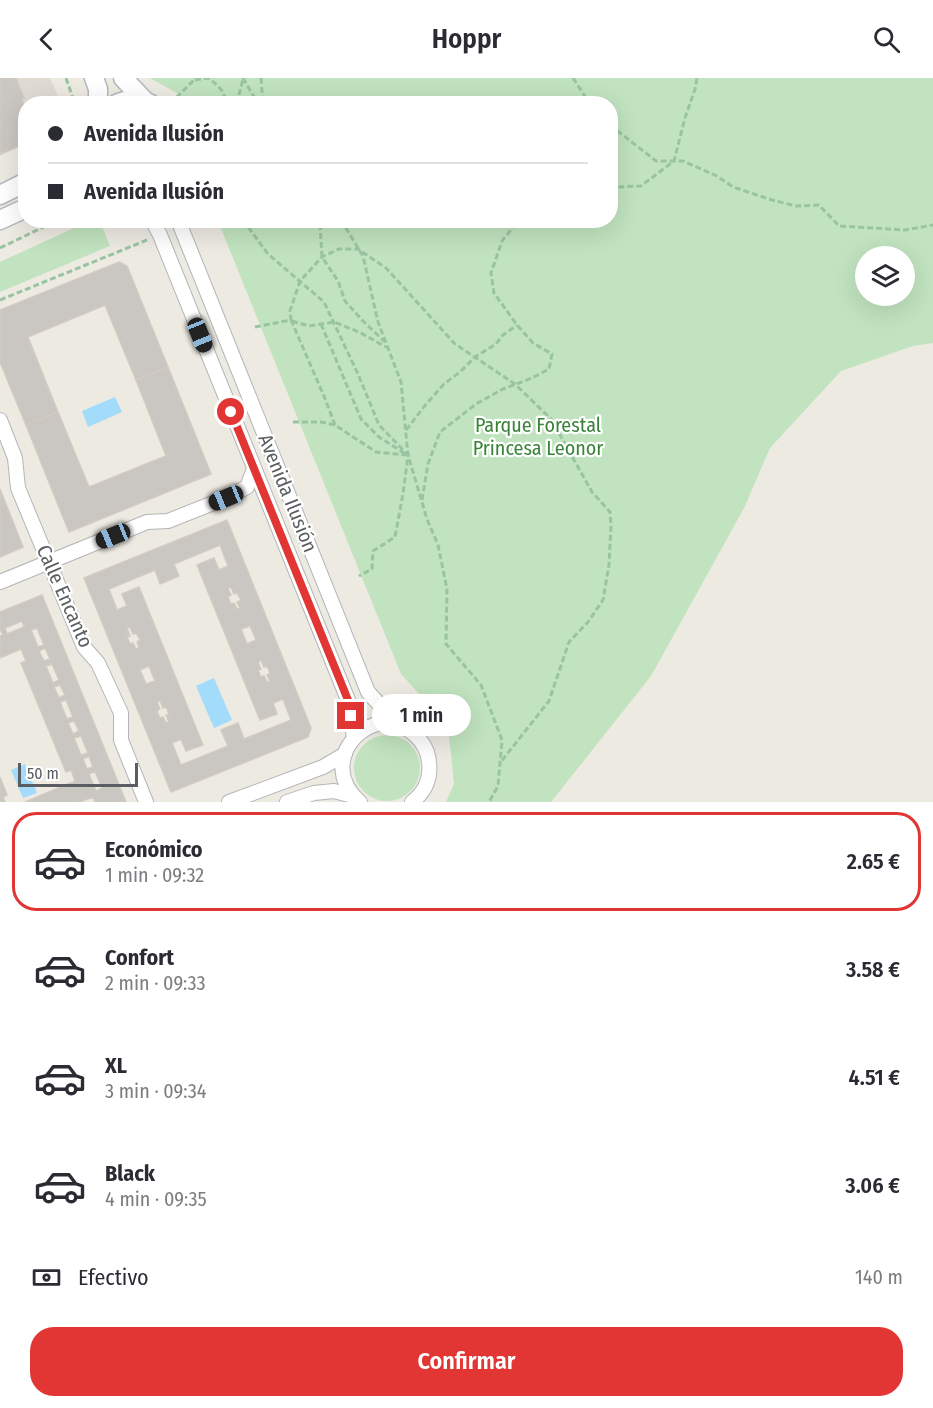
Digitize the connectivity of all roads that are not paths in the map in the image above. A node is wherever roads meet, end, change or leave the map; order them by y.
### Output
1 (94, 78) edge
2 (123, 78) edge
3 (98, 96) edge
4 (142, 96) edge
5 (18, 186) edge
6 (0, 195) edge
7 (18, 212) edge
8 (0, 220) edge
9 (156, 228) edge
10 (181, 228) edge
11 (0, 420) edge
12 (254, 469) junction
13 (50, 562) junction
14 (0, 582) edge
15 (398, 725) junction
16 (354, 738) junction
17 (345, 754) junction
18 (356, 799) edge
19 (146, 802) edge
20 (229, 802) edge
21 (287, 802) edge
22 (412, 802) edge

1 - 3 main road
2 - 4 main road
5 - 6 main road
7 - 8 main road
9 - 12 street, Avenida Ilusión
10 - 15 street, Avenida Ilusión
11 - 13 street, Calle Encanto
12 - 13 street
12 - 16 street, Avenida Ilusión
13 - 14 street
13 - 19 street, Calle Encanto
15 - 16 street
15 - 22 street, Avenida Ilusión
16 - 17 street
17 - 18 street
17 - 20 street
18 - 21 street

